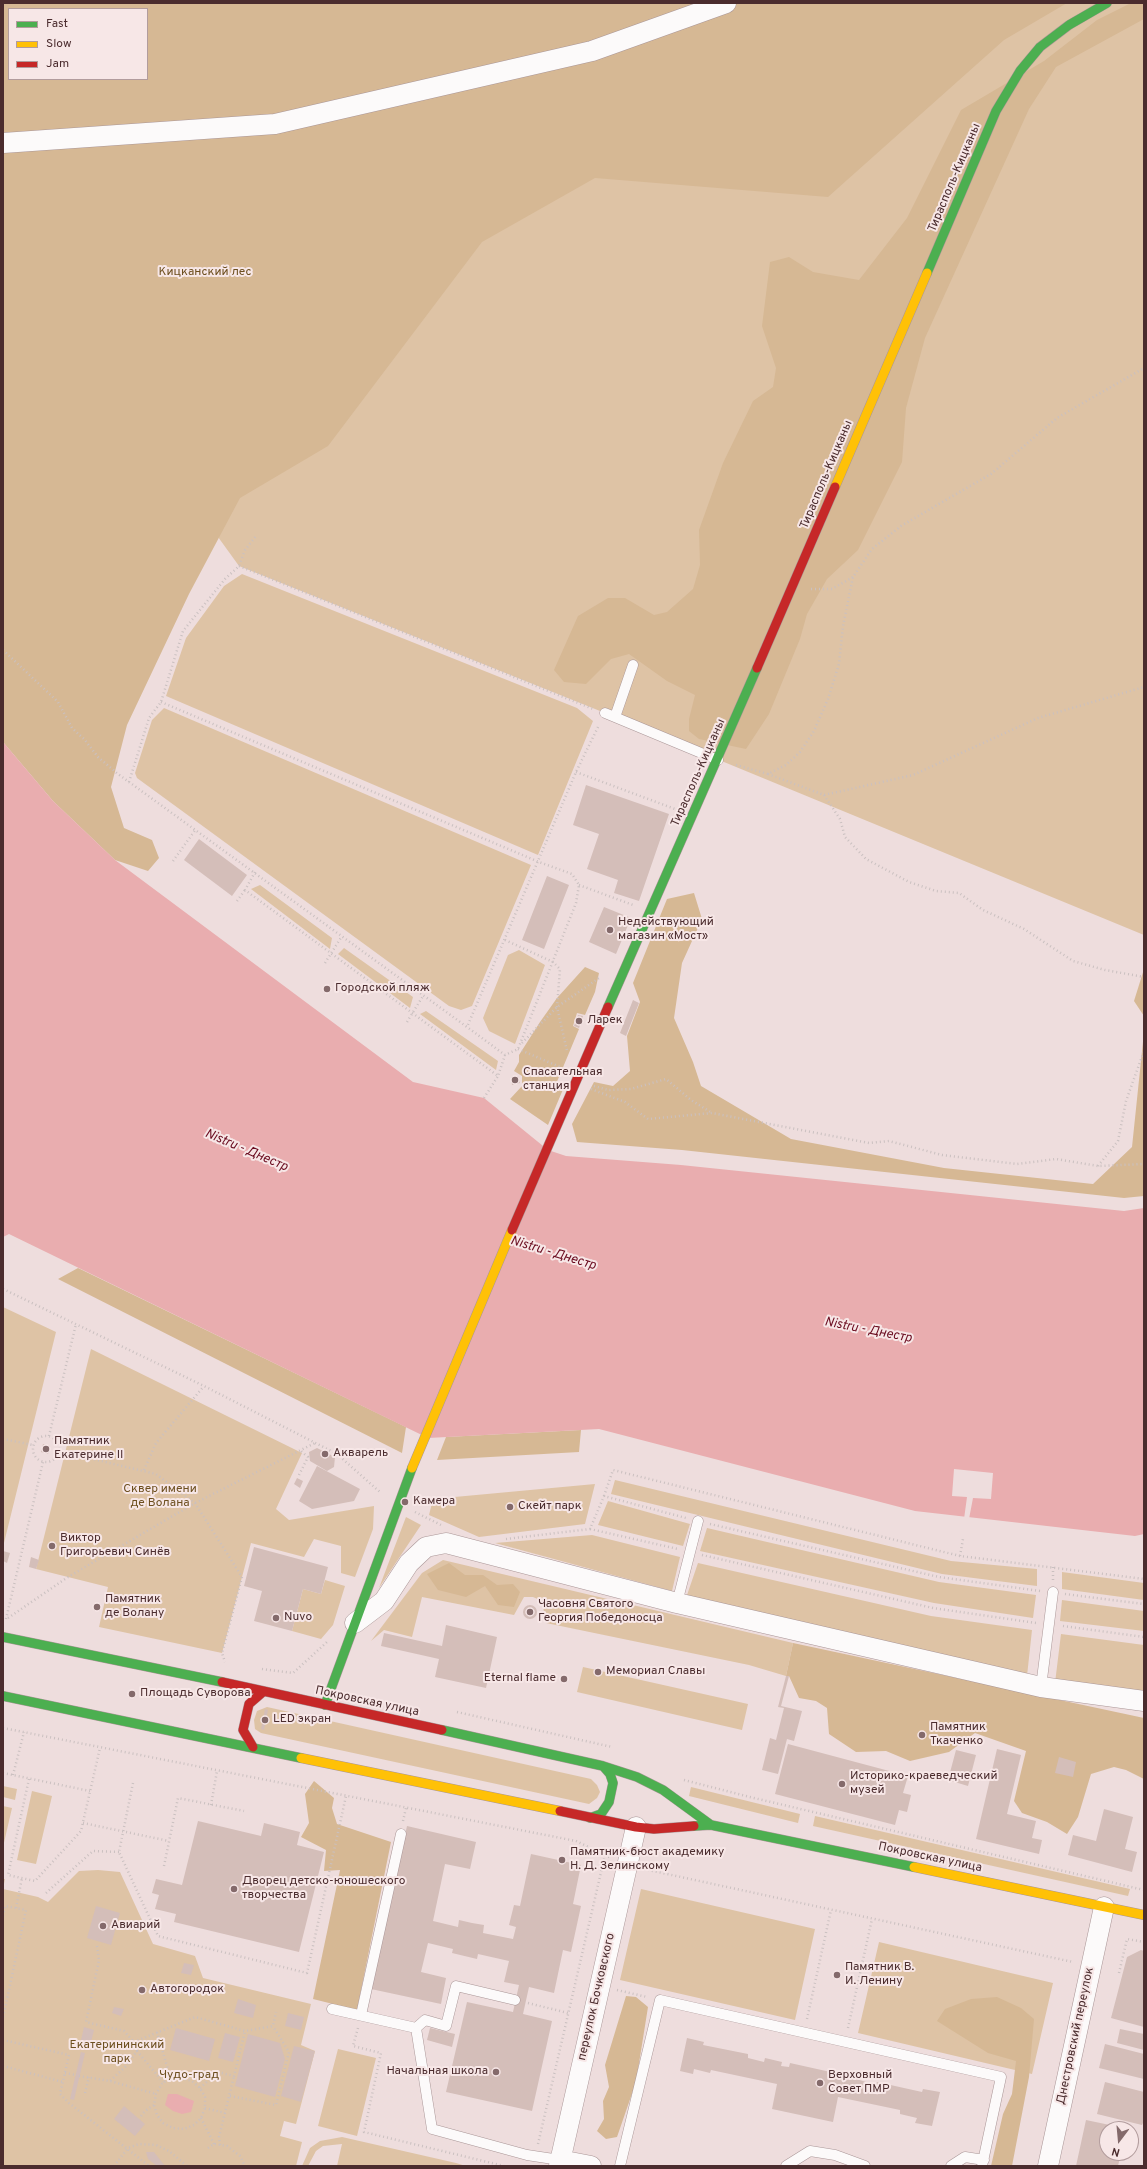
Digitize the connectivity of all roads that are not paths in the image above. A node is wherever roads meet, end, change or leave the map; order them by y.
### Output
1 (726, 3) edge
2 (1108, 3) edge
3 (3, 143) edge
4 (633, 665) dead end
5 (605, 713) road end
6 (615, 717) junction
7 (719, 759) junction
8 (698, 1521) road end
9 (1053, 1592) road end
10 (677, 1603) junction
11 (355, 1623) junction
12 (3, 1637) edge
13 (1041, 1687) junction
14 (264, 1691) junction
15 (3, 1696) edge
16 (1144, 1701) edge
17 (325, 1705) junction
18 (253, 1747) junction
19 (603, 1766) junction
20 (590, 1818) junction
21 (711, 1825) junction
22 (636, 1827) junction
23 (402, 1829) road end
24 (1104, 1907) junction
25 (1144, 1915) edge
26 (515, 2000) dead end
27 (332, 2009) dead end
28 (361, 2015) junction
29 (416, 2028) junction
30 (560, 2163) edge
31 (983, 2163) edge
32 (592, 2166) edge
33 (620, 2166) edge
34 (786, 2166) edge
35 (865, 2166) edge
36 (951, 2166) edge
37 (1048, 2166) edge

1 - 3 street
2 - 7 main road, Тирасполь-Кицканы
4 - 6 lane
5 - 6 lane
6 - 7 lane
7 - 11 main road, Тирасполь-Кицканы
8 - 10 lane
9 - 13 lane
10 - 11 street
10 - 13 street
11 - 17 main road, Тирасполь-Кицканы
12 - 14 main road, Покровская улица
13 - 16 street
14 - 17 main road, Покровская улица
14 - 18 main road
15 - 18 main road, Покровская улица
17 - 19 main road, Покровская улица
18 - 20 main road, Покровская улица
19 - 20 main road
19 - 21 main road, Покровская улица
20 - 22 main road, Покровская улица
21 - 22 main road, Покровская улица
21 - 24 main road, Покровская улица
22 - 30 street, переулок Бочковского
23 - 28 lane
24 - 25 main road, Покровская улица
24 - 37 street, Днестровский переулок
26 - 29 lane
27 - 28 lane
28 - 29 lane
29 - 30 lane
30 - 32 street
31 - 33 lane
31 - 36 lane
34 - 35 lane

